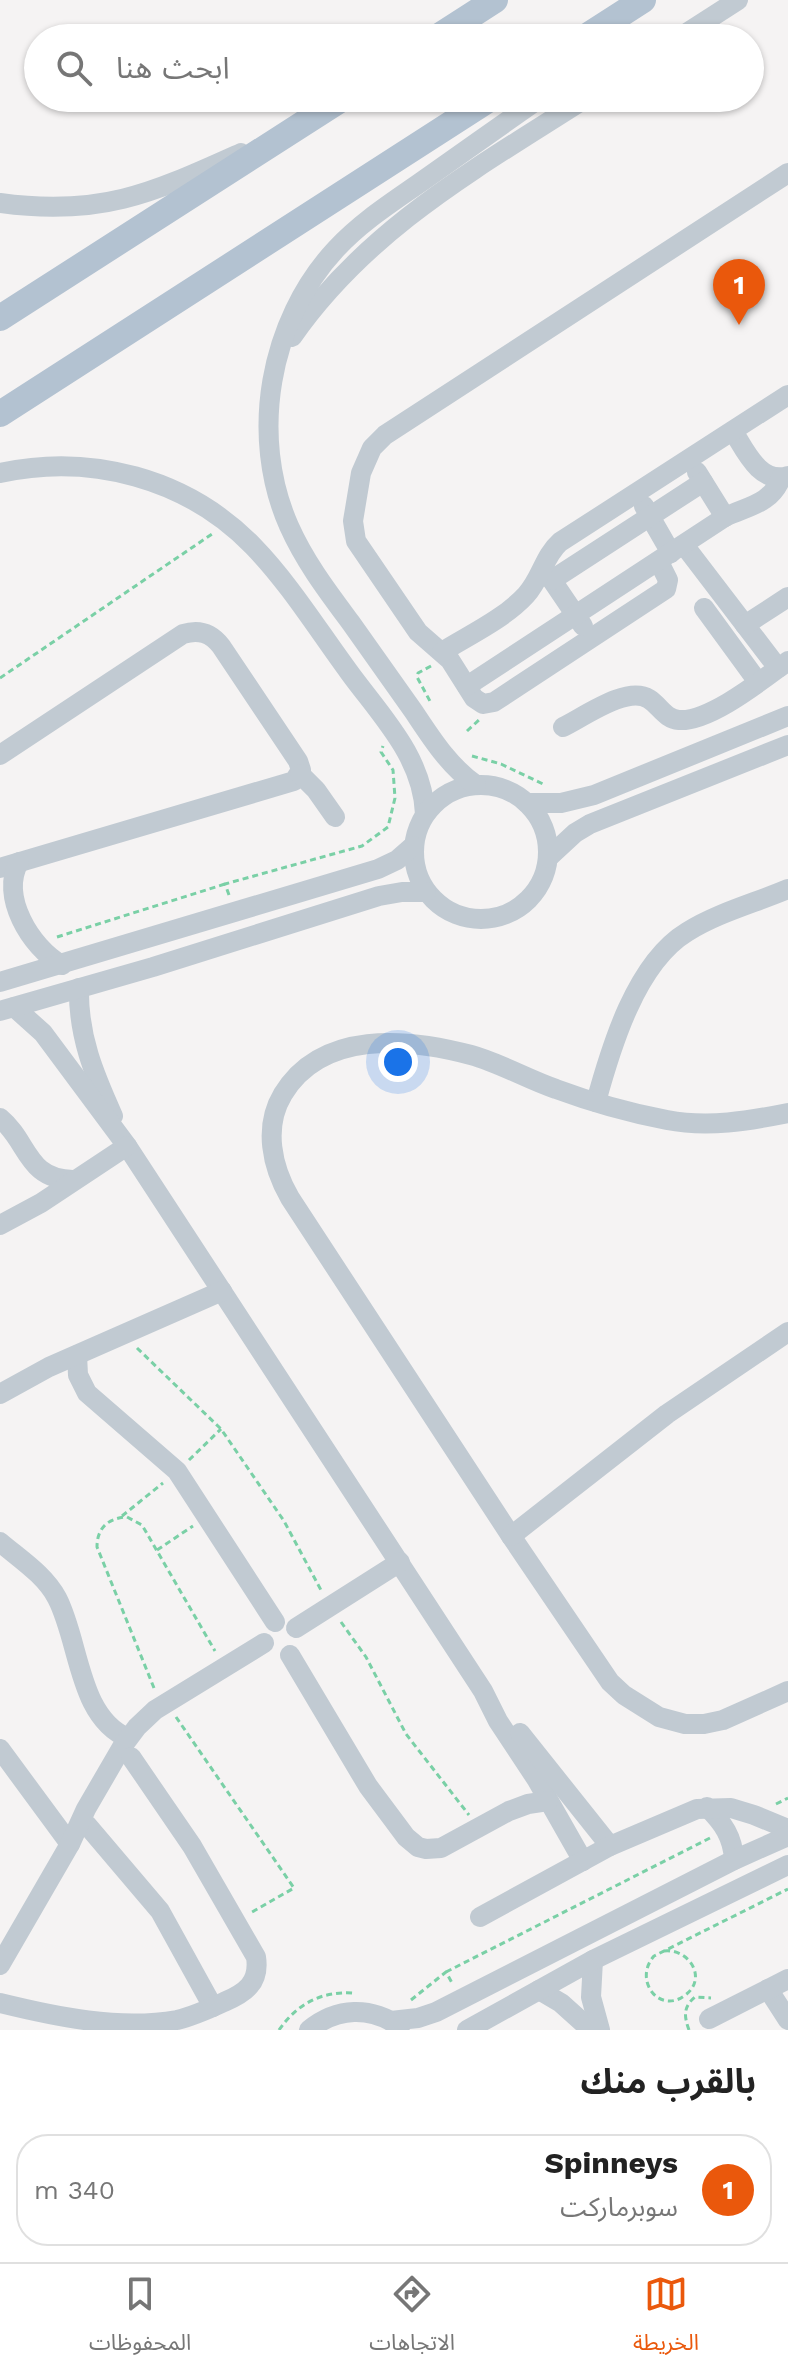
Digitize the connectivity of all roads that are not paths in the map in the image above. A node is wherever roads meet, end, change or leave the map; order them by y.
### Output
1 (495, 0) edge
2 (643, 0) edge
3 (738, 0) edge
4 (458, 24) edge
5 (614, 24) edge
6 (701, 24) edge
7 (321, 112) edge
8 (469, 112) edge
9 (520, 112) edge
10 (564, 112) edge
11 (292, 130) junction
12 (788, 173) edge
13 (0, 203) edge
14 (0, 318) edge
15 (276, 360) junction
16 (788, 395) edge
17 (0, 414) edge
18 (733, 431) junction
19 (689, 459) junction
20 (0, 473) edge
21 (785, 477) edge
22 (703, 482) junction
23 (636, 493) junction
24 (650, 517) junction
25 (725, 517) junction
26 (671, 553) junction
27 (547, 573) junction
28 (788, 597) edge
29 (704, 608) dead end
30 (575, 615) junction
31 (745, 625) junction
32 (591, 639) junction
33 (441, 651) junction
34 (783, 665) edge
35 (758, 682) junction
36 (467, 686) junction
37 (788, 716) edge
38 (563, 727) dead end
39 (788, 745) edge
40 (0, 755) edge
41 (300, 774) junction
42 (476, 785) junction
43 (527, 803) junction
44 (425, 814) junction
45 (335, 817) dead end
46 (413, 846) junction
47 (548, 858) junction
48 (6, 875) edge
49 (788, 889) edge
50 (426, 892) junction
51 (62, 965) junction
52 (0, 982) edge
53 (79, 988) junction
54 (7, 1009) edge
55 (596, 1102) junction
56 (788, 1113) edge
57 (0, 1118) edge
58 (127, 1146) junction
59 (73, 1180) junction
60 (0, 1225) edge
61 (222, 1291) junction
62 (788, 1332) edge
63 (77, 1355) junction
64 (0, 1394) edge
65 (511, 1536) junction
66 (0, 1542) edge
67 (400, 1562) junction
68 (275, 1622) junction
69 (296, 1628) junction
70 (275, 1650) junction
71 (483, 1691) junction
72 (788, 1691) edge
73 (168, 1710) junction
74 (129, 1748) junction
75 (0, 1749) edge
76 (548, 1801) junction
77 (707, 1807) junction
78 (87, 1825) junction
79 (788, 1829) edge
80 (788, 1836) edge
81 (70, 1844) junction
82 (610, 1846) junction
83 (734, 1860) junction
84 (583, 1861) junction
85 (788, 1865) edge
86 (480, 1917) dead end
87 (593, 1960) junction
88 (0, 1965) edge
89 (788, 1979) edge
90 (768, 1989) junction
91 (539, 1990) junction
92 (0, 2003) edge
93 (213, 2007) junction
94 (709, 2019) dead end
95 (788, 2020) edge
96 (397, 2026) edge
97 (309, 2030) edge
98 (467, 2030) edge
99 (591, 2030) edge
100 (600, 2030) edge

1 - 4 main road
2 - 5 main road
3 - 6 street
7 - 11 main road
8 - 17 main road
9 - 15 street
10 - 15 street
11 - 13 street
11 - 14 main road
12 - 33 street
15 - 42 street
16 - 18 street
18 - 19 street
18 - 21 street
19 - 22 street
19 - 23 street
20 - 44 street
21 - 25 street
22 - 24 street
22 - 25 street
23 - 24 street
23 - 27 street
24 - 26 street
24 - 27 street
25 - 26 street
26 - 30 street
26 - 31 street
26 - 32 street
27 - 30 street
27 - 33 street
28 - 31 street
29 - 35 street
30 - 32 street
30 - 36 street
31 - 34 street
32 - 36 street
33 - 36 street
34 - 35 street
35 - 38 street
37 - 43 street
39 - 47 street
40 - 41 street
41 - 45 street
41 - 48 street
42 - 43 street
42 - 44 street
43 - 47 street
44 - 46 street
46 - 50 street
46 - 51 street
47 - 50 street
48 - 51 street
49 - 55 street
50 - 53 street
51 - 52 street
53 - 54 street
53 - 58 street
54 - 58 street
55 - 56 street
55 - 65 street
57 - 59 street
58 - 59 street
58 - 61 street
59 - 60 street
61 - 63 street
61 - 67 street
62 - 65 street
63 - 64 street
63 - 68 street
65 - 72 street
66 - 74 street
67 - 69 street
67 - 71 street
68 - 69 street
68 - 70 street
69 - 70 street
70 - 73 street
70 - 73 street
70 - 76 street
71 - 76 street
71 - 82 street
73 - 74 street
74 - 78 street
74 - 81 street
74 - 93 street
75 - 81 street
76 - 84 street
77 - 79 street
77 - 82 street
77 - 83 street
78 - 81 street
78 - 93 street
80 - 83 street
81 - 88 street
82 - 84 street
83 - 96 street
84 - 86 street
85 - 87 street
87 - 91 street
87 - 100 street
89 - 90 street
90 - 94 street
90 - 95 street
91 - 98 street
91 - 99 street
92 - 93 street
96 - 97 street

